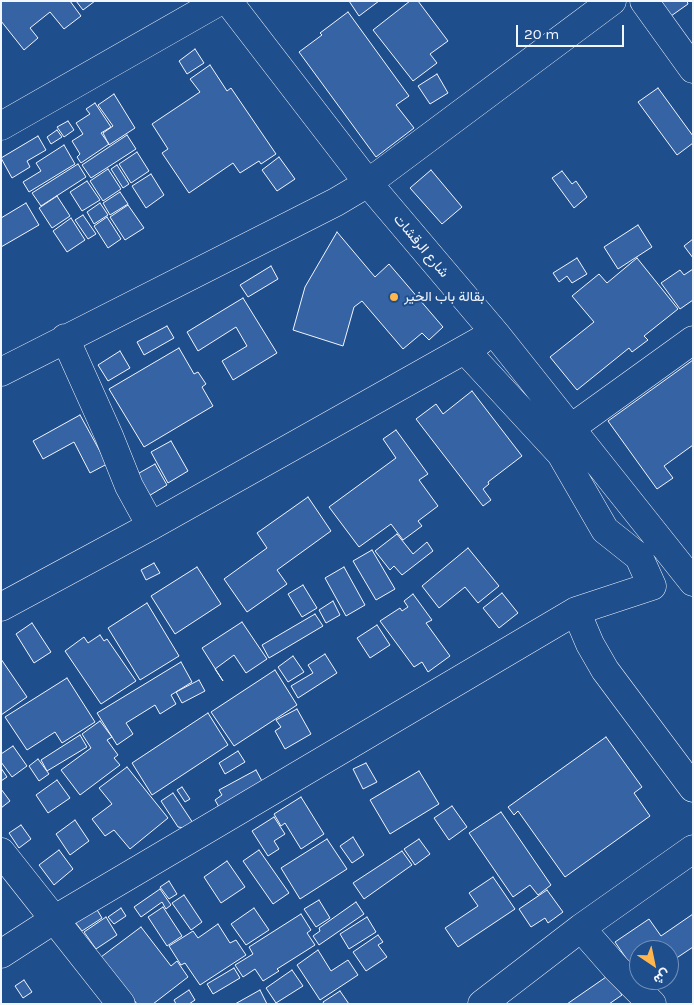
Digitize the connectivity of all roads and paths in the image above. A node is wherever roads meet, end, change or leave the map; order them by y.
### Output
1 (220, 1) edge
2 (228, 1) edge
3 (612, 1) edge
4 (644, 1) edge
5 (693, 69) edge
6 (1, 126) edge
7 (368, 183) junction
8 (495, 332) junction
9 (65, 338) junction
10 (693, 340) edge
11 (466, 350) junction
12 (1, 372) edge
13 (571, 428) junction
14 (151, 526) junction
15 (693, 582) edge
16 (1, 607) edge
17 (576, 611) junction
18 (693, 788) edge
19 (693, 849) edge
20 (1, 852) edge
21 (55, 919) junction
22 (581, 928) junction
23 (1, 954) edge
24 (121, 1004) edge
25 (482, 1004) edge
26 (652, 1004) edge

1 - 6 street
2 - 7 street, شارع الرقشات
3 - 7 street
4 - 5 street
7 - 8 street, شارع الرقشات
7 - 9 street
8 - 11 street
8 - 13 street, شارع الرقشات
9 - 12 street
9 - 14 street
10 - 13 street
11 - 14 street
11 - 17 street
13 - 15 street, شارع الرقشات
14 - 16 street
17 - 18 street
17 - 21 street
19 - 22 street
20 - 21 street
21 - 23 street
21 - 24 street
22 - 25 street
22 - 26 street

